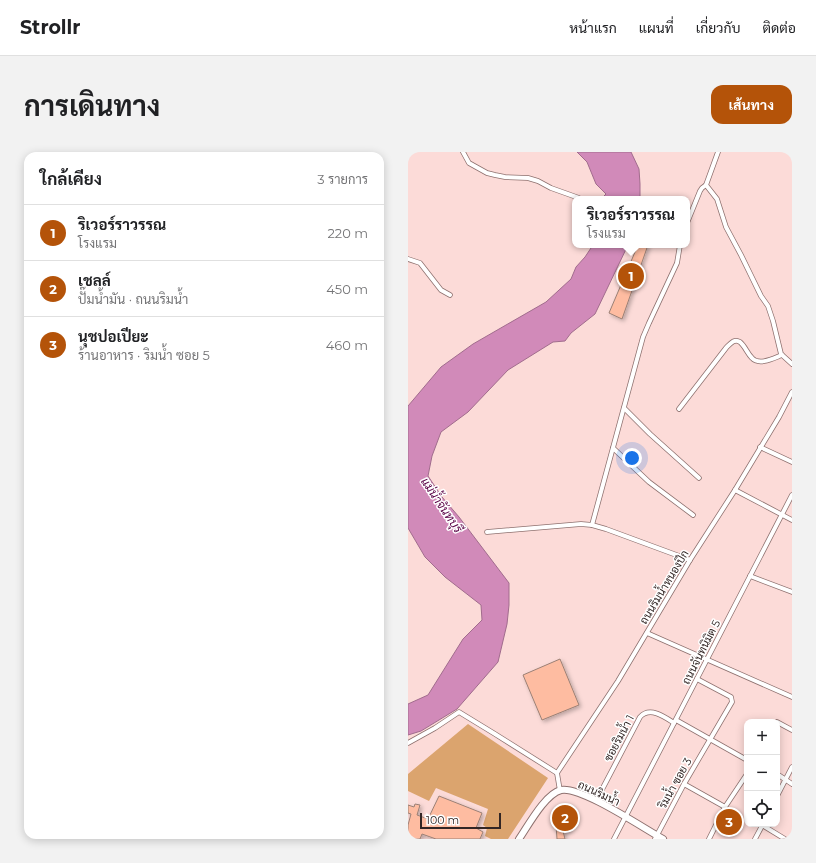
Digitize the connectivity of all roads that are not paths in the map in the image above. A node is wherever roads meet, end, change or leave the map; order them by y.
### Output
1 (463, 152) edge
2 (718, 152) edge
3 (706, 185) junction
4 (573, 196) edge
5 (690, 216) edge
6 (680, 248) edge
7 (408, 259) edge
8 (450, 295) dead end
9 (782, 355) junction
10 (792, 364) edge
11 (792, 392) edge
12 (624, 408) junction
13 (680, 409) dead end
14 (760, 447) junction
15 (613, 448) junction
16 (792, 462) edge
17 (699, 478) dead end
18 (735, 490) junction
19 (792, 495) edge
20 (693, 515) dead end
21 (782, 515) junction
22 (792, 520) edge
23 (592, 525) junction
24 (487, 532) dead end
25 (690, 560) junction
26 (750, 576) junction
27 (792, 592) edge
28 (647, 633) junction
29 (707, 660) junction
30 (697, 679) junction
31 (792, 697) edge
32 (675, 722) junction
33 (780, 724) edge
34 (792, 730) edge
35 (710, 740) junction
36 (408, 743) edge
37 (744, 758) edge
38 (792, 767) edge
39 (557, 773) junction
40 (780, 776) edge
41 (744, 778) edge
42 (785, 779) junction
43 (684, 784) junction
44 (792, 784) edge
45 (560, 790) junction
46 (779, 791) edge
47 (596, 801) junction
48 (725, 807) junction
49 (626, 817) junction
50 (761, 827) edge
51 (767, 827) edge
52 (656, 837) edge
53 (519, 839) edge
54 (614, 839) edge
55 (663, 839) edge
56 (709, 839) edge
57 (755, 839) edge
58 (785, 839) edge

1 - 4 street
2 - 3 street
3 - 5 street
3 - 9 street
6 - 12 street
7 - 8 street
9 - 10 street
9 - 13 street
11 - 14 street, ถนนริมน้ำหนองปึก
12 - 15 street
12 - 17 street
14 - 16 street
14 - 18 street, ถนนริมน้ำหนองปึก
15 - 20 street
15 - 23 street
18 - 21 street
18 - 25 street, ถนนริมน้ำหนองปึก
19 - 21 street, ถนนจันทนิมิต 5
21 - 22 street
21 - 26 street, ถนนจันทนิมิต 5
23 - 24 street
23 - 25 street
25 - 28 street, ถนนริมน้ำหนองปึก
26 - 27 street
26 - 29 street, ถนนจันทนิมิต 5
28 - 29 street
28 - 39 street, ถนนริมน้ำหนองปึก
29 - 30 street, ถนนจันทนิมิต 5
29 - 31 street
30 - 32 street, ถนนจันทนิมิต 5
30 - 35 street, ริมน้ำ ซอย 3
32 - 35 street, ซอยริมน้ำ 1
32 - 47 street, ซอยริมน้ำ 1
32 - 49 street, ถนนจันทนิมิต 5
33 - 34 street
35 - 37 street, ซอยริมน้ำ 1
35 - 43 street, ริมน้ำ ซอย 3
36 - 39 street
38 - 42 street
39 - 45 street
40 - 42 street
41 - 48 street
42 - 44 street
42 - 46 street
43 - 48 street
43 - 52 street, ริมน้ำ ซอย 3
45 - 47 main road, ถนนริมน้ำ
45 - 53 main road, ถนนริมน้ำ
47 - 49 main road, ถนนริมน้ำ
48 - 56 street
49 - 52 main road, ถนนริมน้ำ
49 - 54 street, ถนนจันทนิมิต 5
50 - 57 street
51 - 58 street
52 - 55 main road, ถนนริมน้ำ

